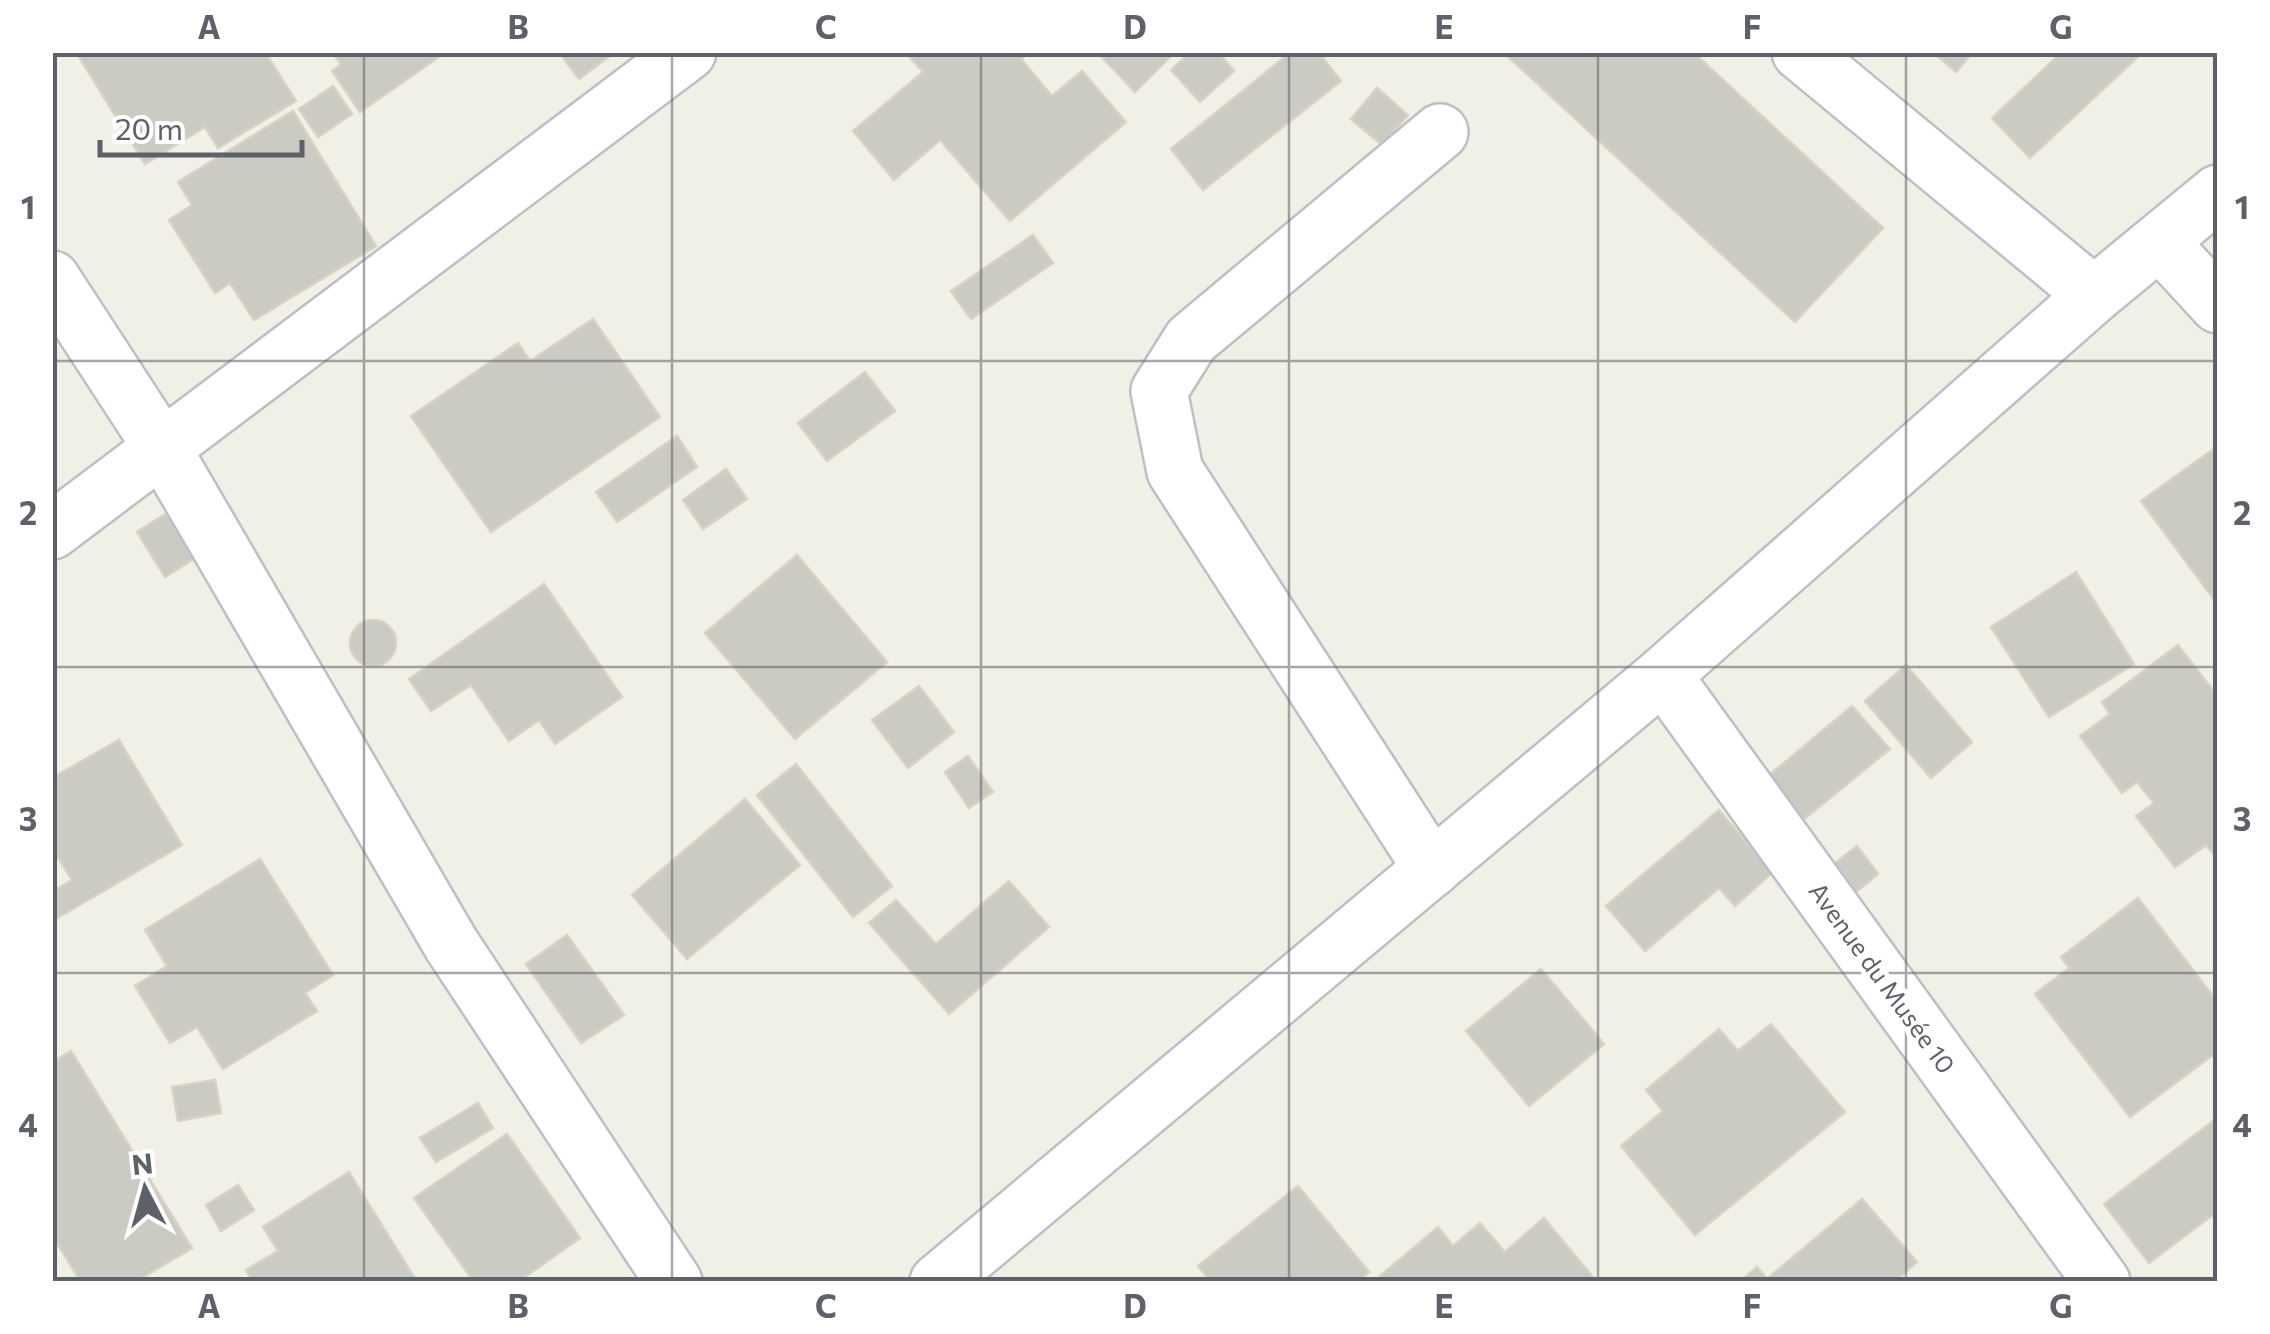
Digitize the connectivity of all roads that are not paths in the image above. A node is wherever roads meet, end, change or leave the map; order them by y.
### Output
1 (688, 52) edge
2 (1800, 52) edge
3 (1440, 132) dead end
4 (2218, 193) edge
5 (2160, 242) junction
6 (52, 279) edge
7 (2094, 295) junction
8 (2218, 305) edge
9 (164, 451) junction
10 (52, 531) edge
11 (1663, 675) junction
12 (1432, 868) junction
13 (674, 1282) edge
14 (938, 1282) edge
15 (2102, 1282) edge

1 - 9 street
2 - 7 street
3 - 12 street
4 - 5 street
5 - 7 street
5 - 8 street
6 - 9 street
7 - 11 street
9 - 10 street
9 - 13 street
11 - 12 street
11 - 15 street, Avenue du Musée 10
12 - 14 street

